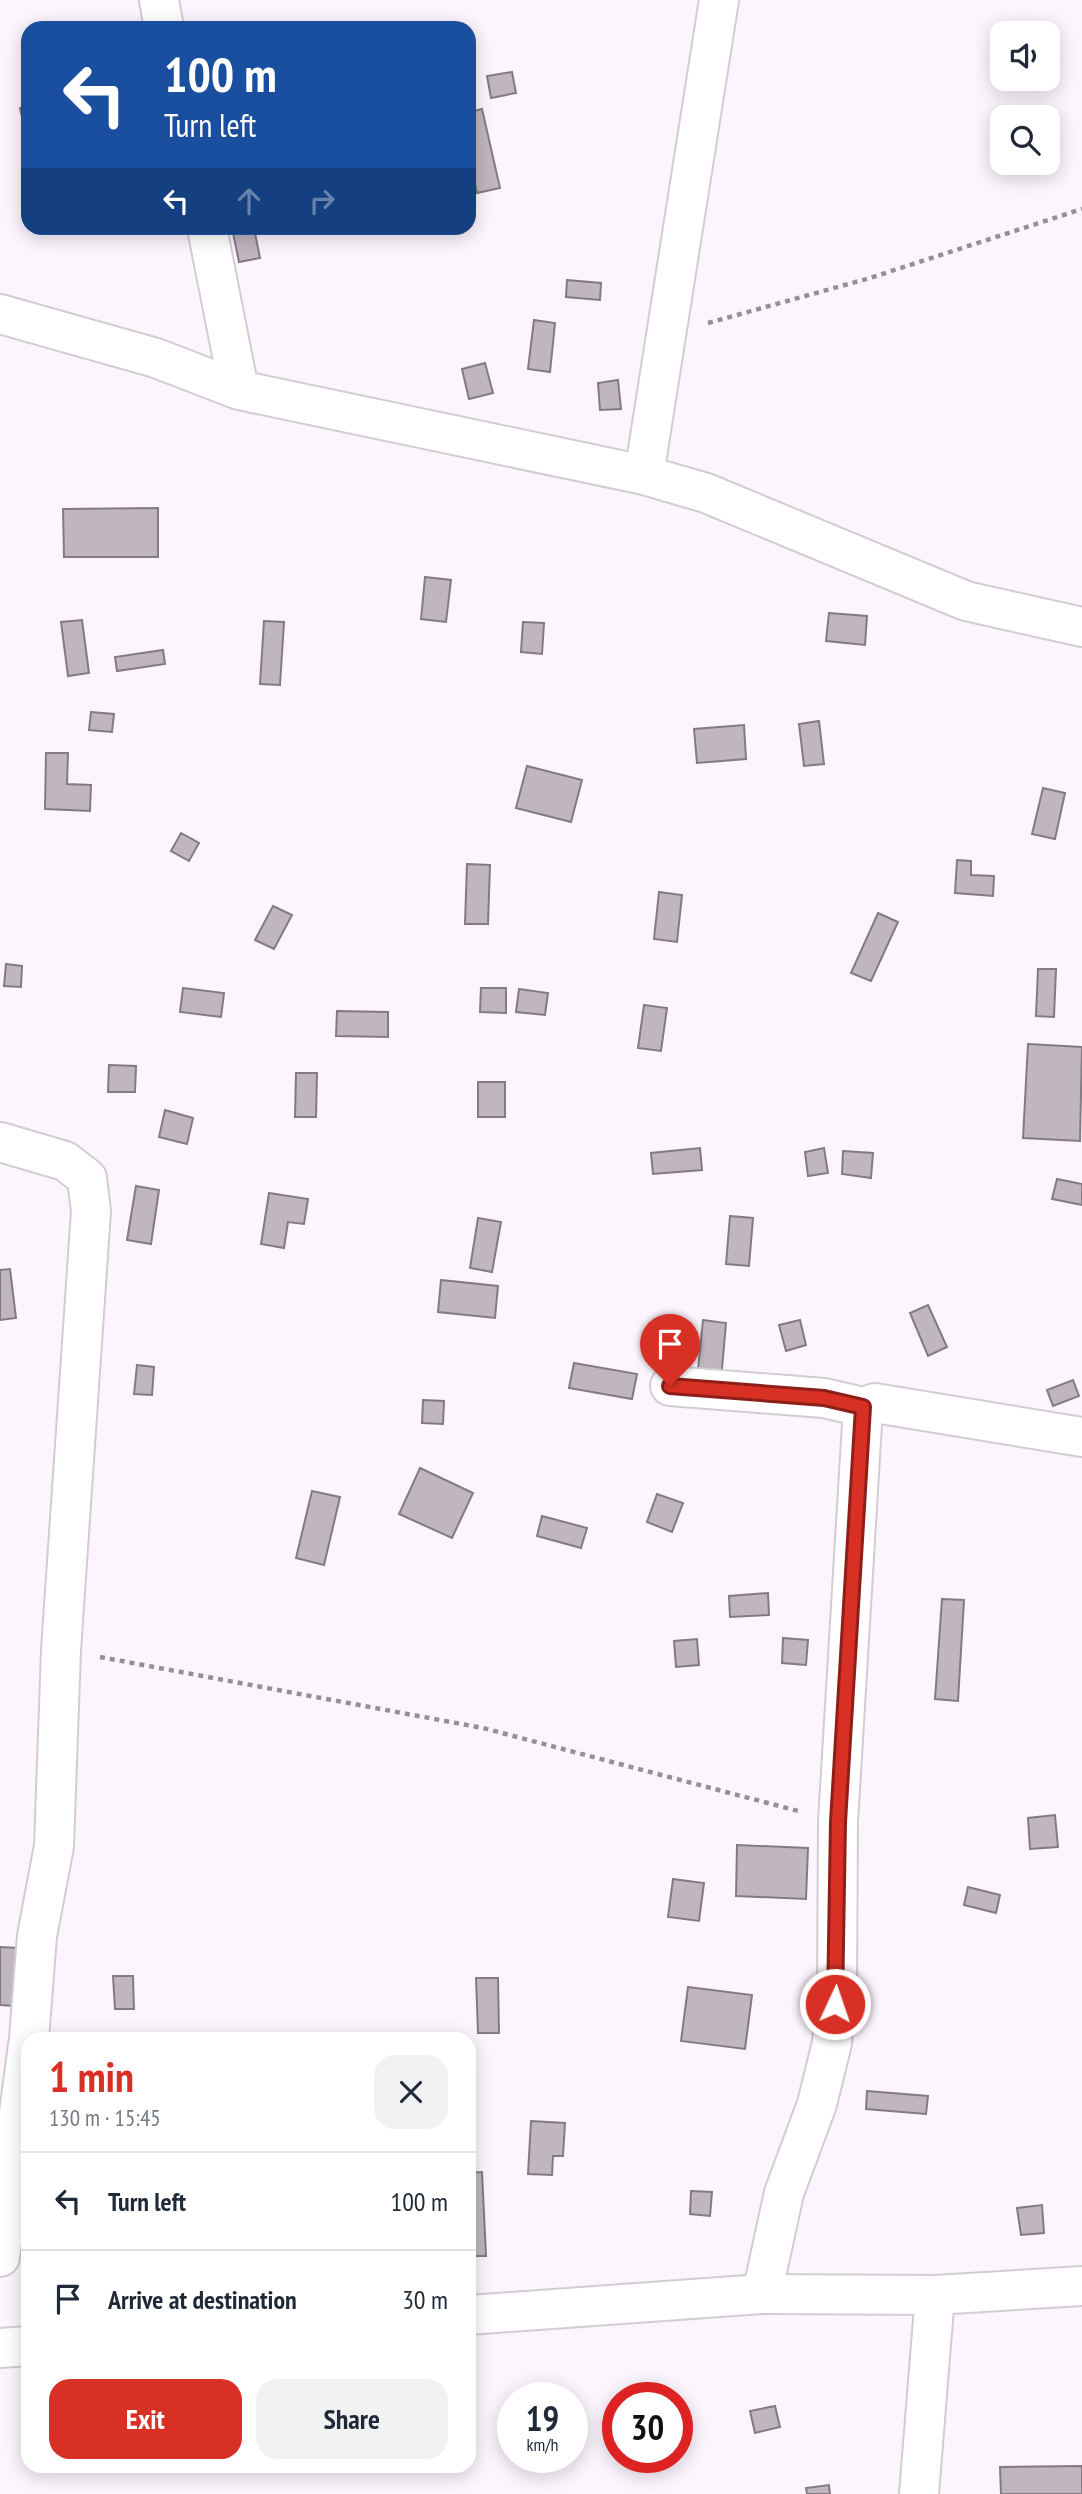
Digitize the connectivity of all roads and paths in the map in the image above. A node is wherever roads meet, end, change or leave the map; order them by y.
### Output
1 (159, 0) edge
2 (719, 0) edge
3 (163, 21) edge
4 (1082, 209) edge
5 (208, 235) edge
6 (0, 314) edge
7 (667, 332) junction
8 (239, 390) junction
9 (644, 475) junction
10 (1082, 627) edge
11 (0, 1142) edge
12 (670, 1386) dead end
13 (863, 1407) junction
14 (1082, 1437) edge
15 (61, 1650) junction
16 (838, 1822) junction
17 (30, 2032) edge
18 (21, 2098) edge
19 (0, 2257) edge
20 (1082, 2286) edge
21 (762, 2294) junction
22 (935, 2295) junction
23 (476, 2314) edge
24 (21, 2346) edge
25 (0, 2348) edge
26 (919, 2494) edge

1 - 3 street
2 - 7 street
4 - 7 path
5 - 8 street
6 - 8 street
7 - 9 street
8 - 9 street
9 - 10 street
11 - 15 street
12 - 13 street
13 - 14 street
13 - 16 street
15 - 16 path
15 - 17 street
16 - 21 street
18 - 19 street
20 - 22 street
21 - 22 street
21 - 23 street
22 - 26 street
24 - 25 street

